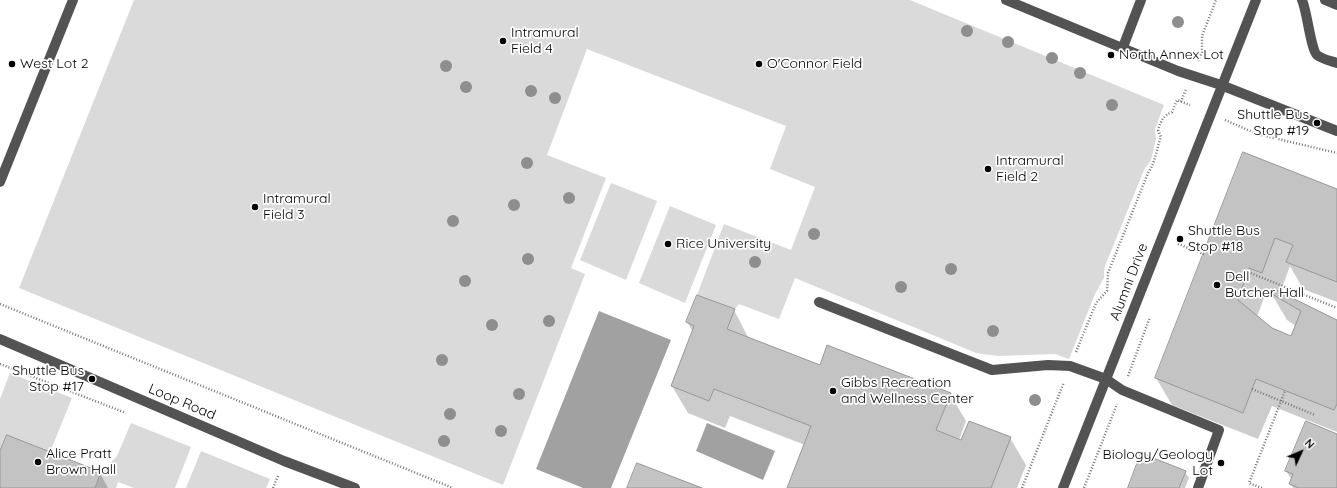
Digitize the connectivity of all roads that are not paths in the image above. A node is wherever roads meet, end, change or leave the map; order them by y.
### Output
1 (72, 0) edge
2 (1006, 0) edge
3 (1141, 0) edge
4 (1256, 0) edge
5 (1302, 0) edge
6 (1325, 0) edge
7 (1337, 5) edge
8 (1123, 47) junction
9 (1337, 63) edge
10 (1221, 85) junction
11 (1337, 131) edge
12 (0, 182) edge
13 (819, 302) dead end
14 (0, 340) edge
15 (1106, 379) junction
16 (350, 487) edge
17 (1063, 488) edge
18 (1198, 488) edge

1 - 12 lane
2 - 8 lane
3 - 8 lane
4 - 10 lane, Alumni Drive
5 - 9 lane
6 - 7 lane
8 - 10 lane
10 - 11 lane
10 - 15 lane, Alumni Drive
13 - 15 lane
14 - 16 lane, Loop Road
15 - 17 lane, Alumni Drive
15 - 18 lane

